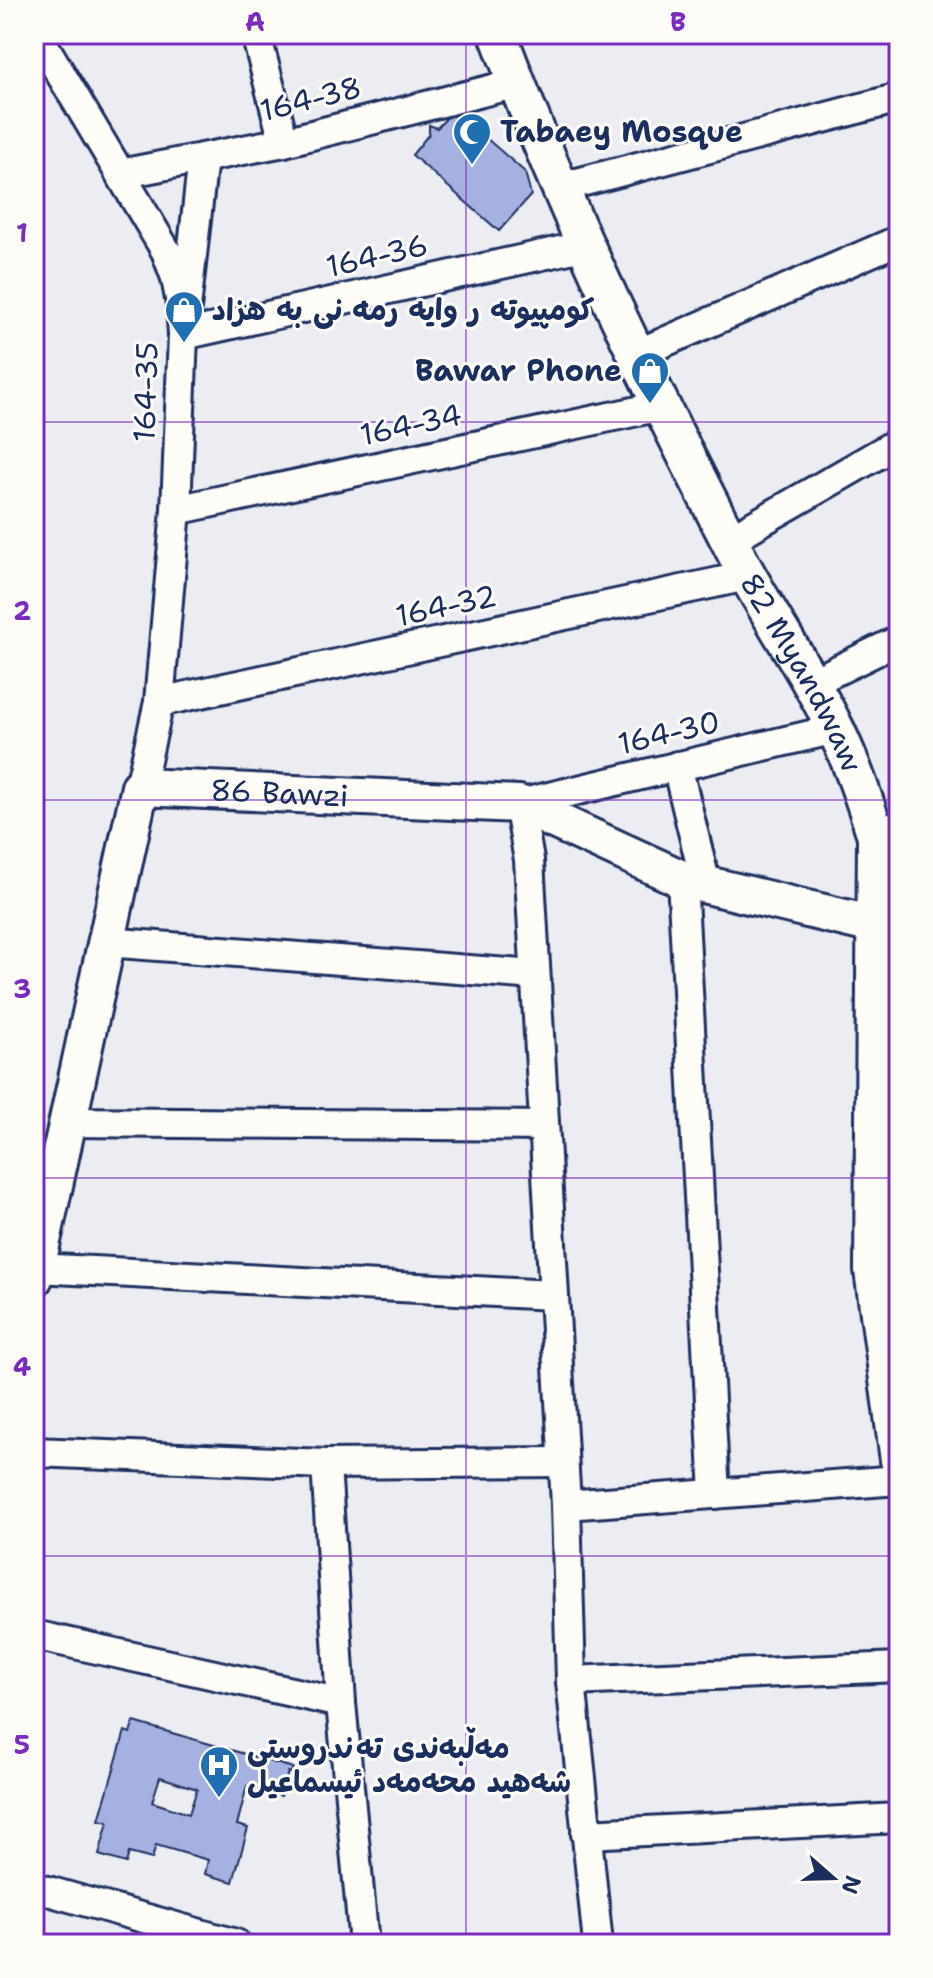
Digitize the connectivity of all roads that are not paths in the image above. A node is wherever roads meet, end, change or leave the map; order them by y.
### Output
1 (37, 34) edge
2 (256, 34) edge
3 (498, 34) edge
4 (517, 83) junction
5 (899, 98) edge
6 (284, 142) junction
7 (203, 158) junction
8 (120, 174) junction
9 (562, 187) junction
10 (899, 240) edge
11 (587, 245) junction
12 (183, 335) junction
13 (637, 354) junction
14 (661, 406) junction
15 (899, 442) edge
16 (176, 510) junction
17 (729, 540) junction
18 (747, 576) junction
19 (899, 640) edge
20 (811, 683) junction
21 (159, 702) junction
22 (836, 729) junction
23 (677, 766) junction
24 (140, 787) junction
25 (519, 804) junction
26 (887, 830) edge
27 (694, 882) junction
28 (887, 925) edge
29 (106, 942) junction
30 (535, 975) junction
31 (67, 1122) junction
32 (544, 1126) junction
33 (35, 1273) edge
34 (553, 1295) junction
35 (34, 1452) edge
36 (899, 1460) edge
37 (562, 1462) junction
38 (326, 1464) junction
39 (899, 1480) edge
40 (715, 1494) junction
41 (566, 1505) junction
42 (34, 1635) edge
43 (899, 1667) edge
44 (571, 1681) junction
45 (341, 1703) junction
46 (899, 1818) edge
47 (586, 1834) junction
48 (34, 1887) edge
49 (236, 1944) edge
50 (364, 1944) edge
51 (598, 1944) edge

1 - 8 street, 164-35
2 - 6 street
3 - 4 street, 82 Myandwaw
4 - 6 street, 164-38
4 - 9 street, 82 Myandwaw
5 - 9 street
6 - 7 street, 164-38
7 - 8 street, 164-38
7 - 12 street
8 - 12 street, 164-35
9 - 11 street, 82 Myandwaw
10 - 13 street
11 - 12 street, 164-36
11 - 13 street, 82 Myandwaw
12 - 16 street, 164-35
13 - 14 street, 82 Myandwaw
14 - 16 street, 164-34
14 - 17 street, 82 Myandwaw
15 - 17 street
16 - 21 street, 164-35
17 - 18 street, 82 Myandwaw
18 - 20 street, 82 Myandwaw
18 - 21 street, 164-32
19 - 20 street
20 - 22 street, 82 Myandwaw
21 - 24 street, 164-35
22 - 23 street, 164-30
22 - 26 street, 82 Myandwaw
23 - 25 street, 164-30
23 - 27 street
24 - 25 street, 86 Bawzi
24 - 29 street
25 - 27 street, 86 Bawzi
25 - 30 street
26 - 28 street, 82 Myandwaw
27 - 28 street, 86 Bawzi
27 - 40 street
28 - 36 street, 82 Myandwaw
29 - 30 street
29 - 31 street
30 - 32 street
31 - 32 street
31 - 33 street
32 - 34 street
33 - 34 street
34 - 37 street
35 - 38 street
37 - 38 street
37 - 41 street
38 - 45 street
39 - 40 street
40 - 41 street
41 - 44 street
42 - 45 street
43 - 44 street
44 - 47 street
45 - 50 street
46 - 47 street
47 - 51 street
48 - 49 street

